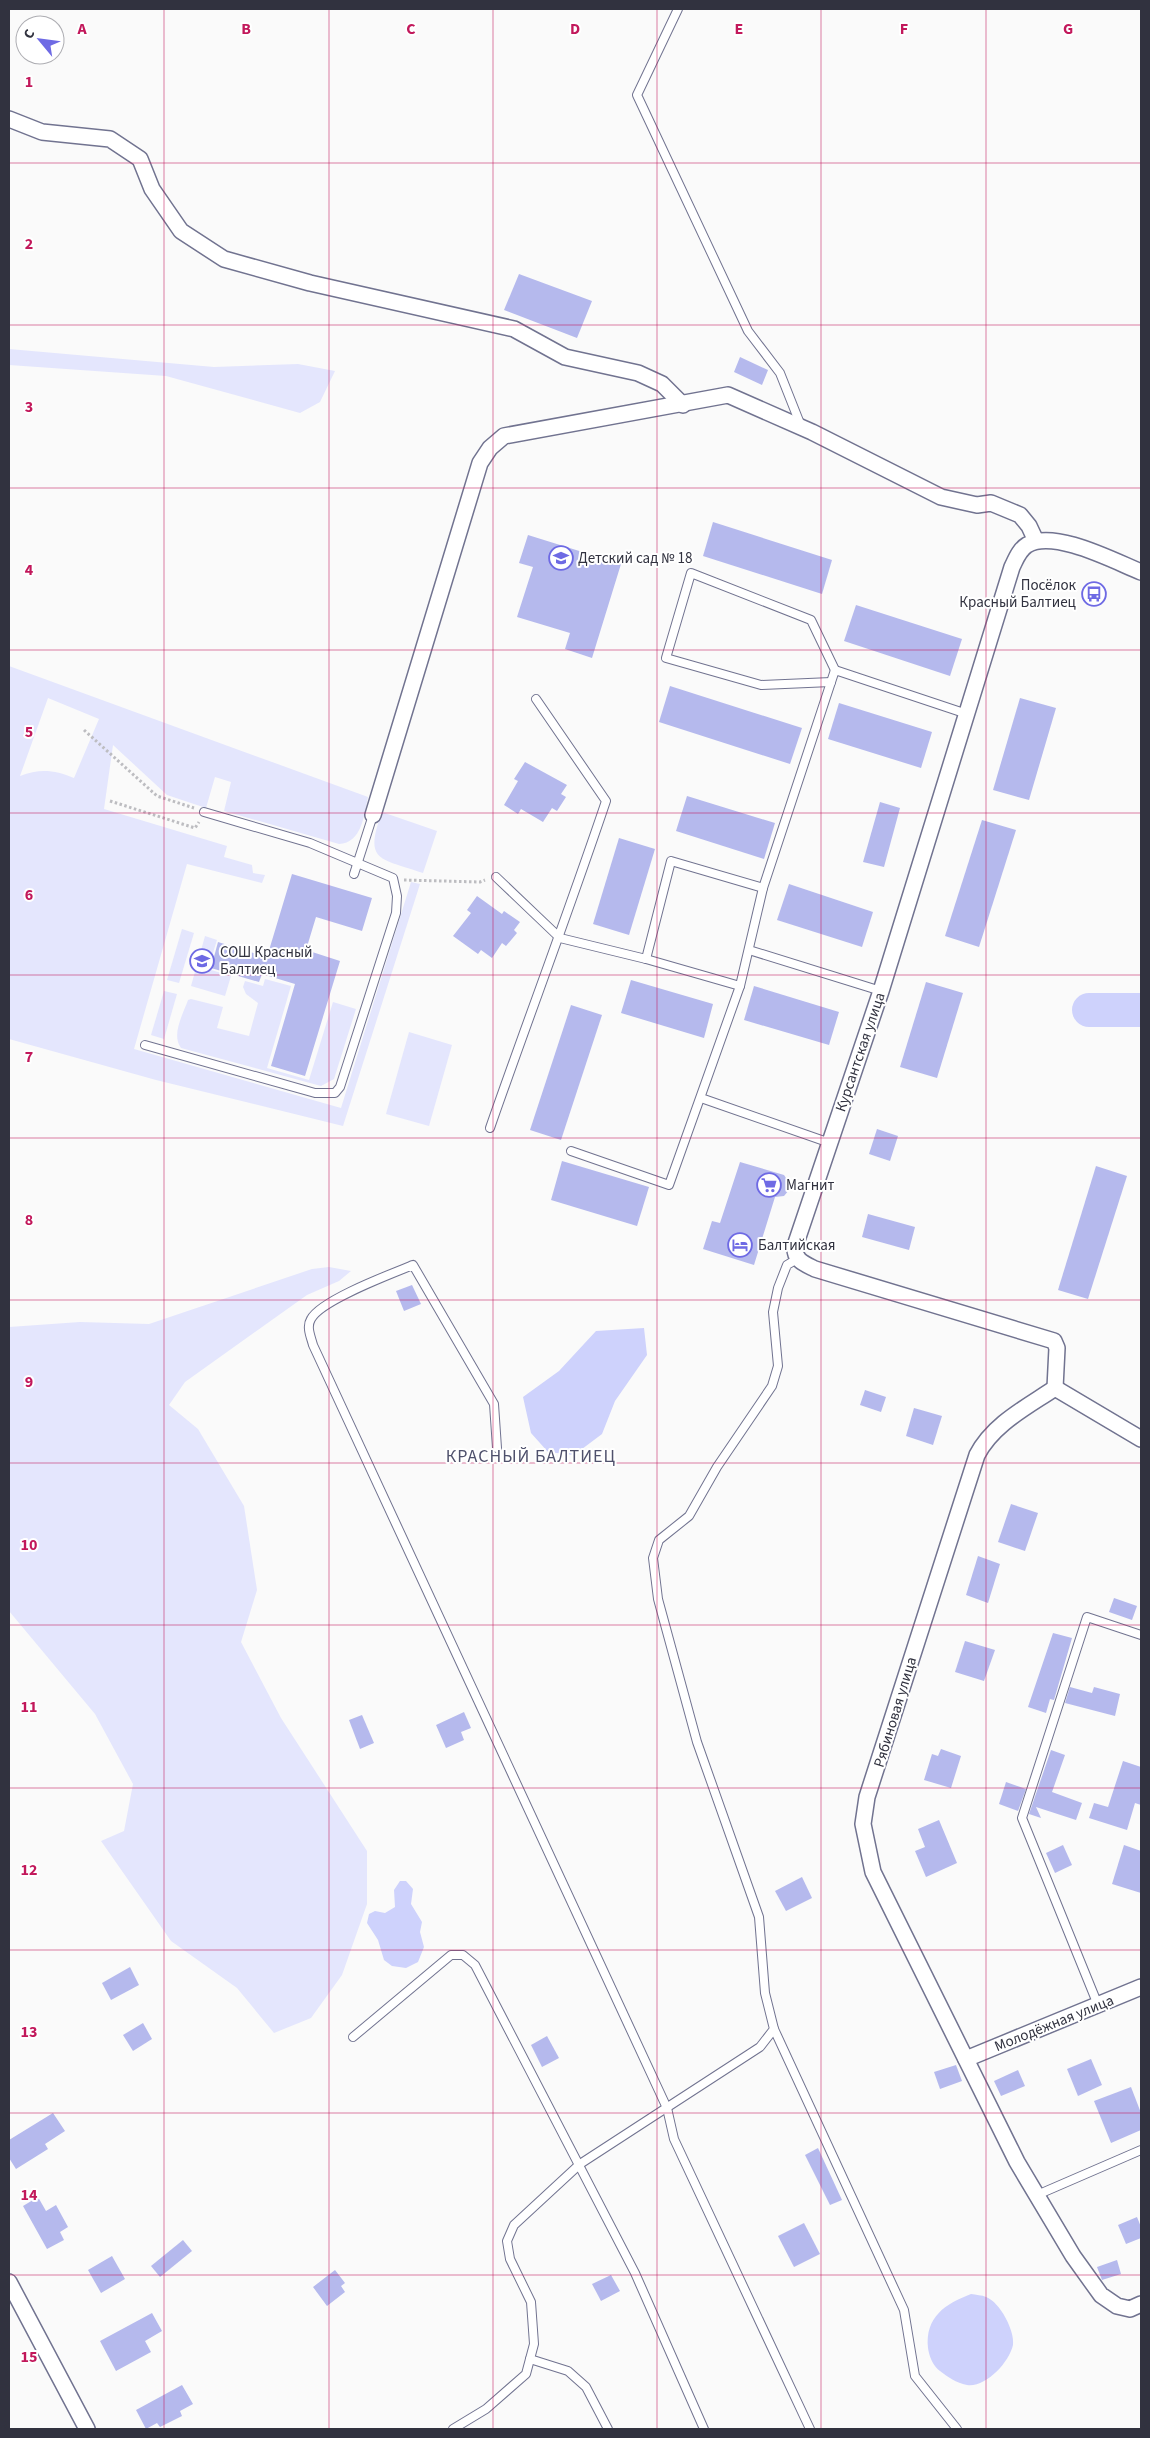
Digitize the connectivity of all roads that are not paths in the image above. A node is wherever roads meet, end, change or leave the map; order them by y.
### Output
1 (678, 9) edge
2 (9, 119) edge
3 (683, 405) junction
4 (802, 428) junction
5 (1031, 543) junction
6 (1141, 572) edge
7 (835, 670) junction
8 (831, 682) junction
9 (536, 699) dead end
10 (967, 714) junction
11 (204, 812) road end
12 (373, 815) joint
13 (357, 863) junction
14 (354, 874) dead end
15 (496, 877) road end
16 (763, 888) junction
17 (560, 938) junction
18 (749, 950) junction
19 (646, 959) junction
20 (740, 986) junction
21 (881, 991) junction
22 (145, 1045) dead end
23 (700, 1098) junction
24 (490, 1128) dead end
25 (830, 1143) junction
26 (571, 1151) dead end
27 (797, 1259) junction
28 (1055, 1388) junction
29 (1141, 1439) edge
30 (497, 1448) dead end
31 (1141, 1635) edge
32 (1141, 1987) edge
33 (1098, 2005) junction
34 (774, 2029) junction
35 (353, 2037) dead end
36 (966, 2059) junction
37 (667, 2108) junction
38 (1141, 2150) edge
39 (580, 2164) junction
40 (1037, 2195) junction
41 (9, 2282) edge
42 (1136, 2306) edge
43 (530, 2359) junction
44 (88, 2429) edge
45 (453, 2429) edge
46 (608, 2429) edge
47 (704, 2429) edge
48 (810, 2429) edge
49 (957, 2429) edge

1 - 4 lane
2 - 3 street
3 - 4 street
3 - 12 street
4 - 5 street
5 - 6 street
5 - 10 street, Курсантская улица
7 - 8 lane
7 - 8 lane
7 - 10 lane
8 - 16 lane
9 - 17 lane
10 - 21 street, Курсантская улица
11 - 13 lane
12 - 13 lane
13 - 14 lane
13 - 22 lane
15 - 17 lane
16 - 18 lane
16 - 19 lane
17 - 19 lane
17 - 24 lane
18 - 20 lane
18 - 21 lane
19 - 20 lane
20 - 23 lane
21 - 25 street, Курсантская улица
23 - 25 lane
23 - 26 lane
25 - 27 street, Курсантская улица
27 - 28 street
27 - 34 lane
28 - 29 street
28 - 36 street, Рябиновая улица
30 - 37 lane
31 - 33 lane
32 - 33 street, Молодёжная улица
33 - 36 street, Молодёжная улица
34 - 37 lane
34 - 49 lane
35 - 39 lane
36 - 40 street, Рябиновая улица
37 - 39 lane
37 - 48 lane
38 - 40 lane
39 - 43 lane
39 - 47 lane
40 - 42 street, Рябиновая улица
41 - 44 street
43 - 45 lane
43 - 46 lane

